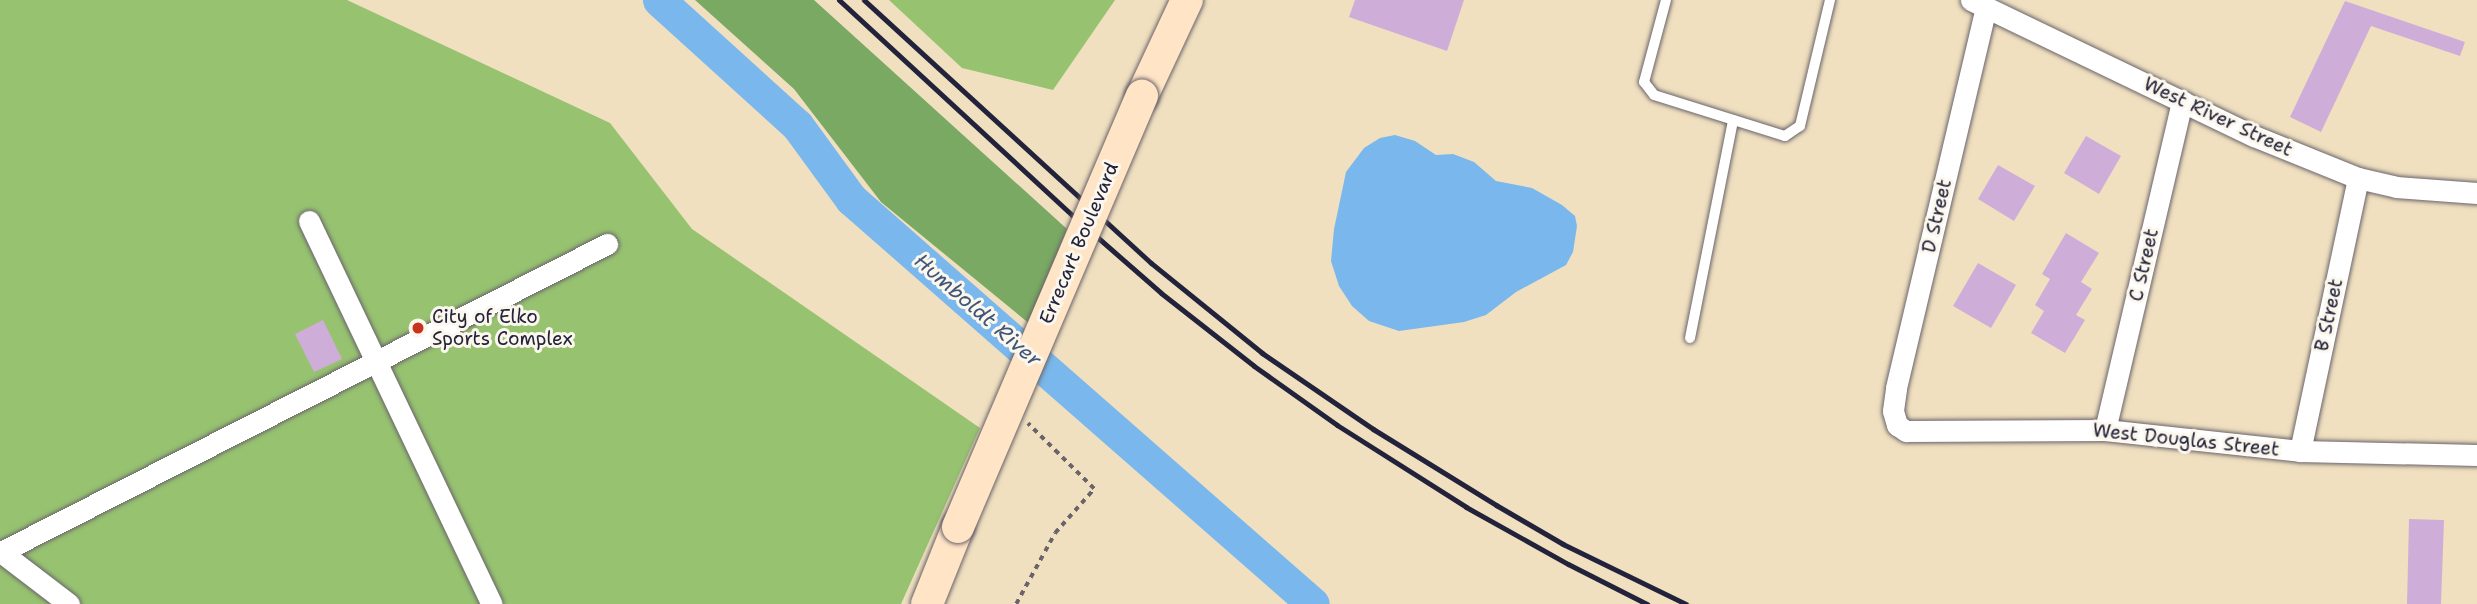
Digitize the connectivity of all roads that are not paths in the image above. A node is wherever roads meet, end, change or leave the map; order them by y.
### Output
1 (1187, 0) edge
2 (1666, 0) edge
3 (1830, 0) edge
4 (1978, 3) edge
5 (2182, 101) junction
6 (1733, 120) junction
7 (2358, 178) junction
8 (2477, 193) edge
9 (309, 221) dead end
10 (607, 243) dead end
11 (1690, 338) dead end
12 (376, 361) junction
13 (1898, 425) joint
14 (2105, 430) junction
15 (2300, 451) junction
16 (2477, 455) edge
17 (69, 604) edge
18 (492, 604) edge
19 (927, 604) edge

1 - 19 street, Errecart Boulevard, bridge
2 - 6 lane
3 - 6 lane
4 - 5 street, West River Street
4 - 13 street, D Street
5 - 7 street, West River Street
5 - 14 street, C Street
6 - 11 lane
7 - 8 street, West River Street
7 - 15 street, B Street
9 - 12 street
10 - 12 street
12 - 17 street
12 - 18 street
13 - 14 street, West Douglas Street
14 - 15 street, West Douglas Street
15 - 16 street, West Douglas Street

